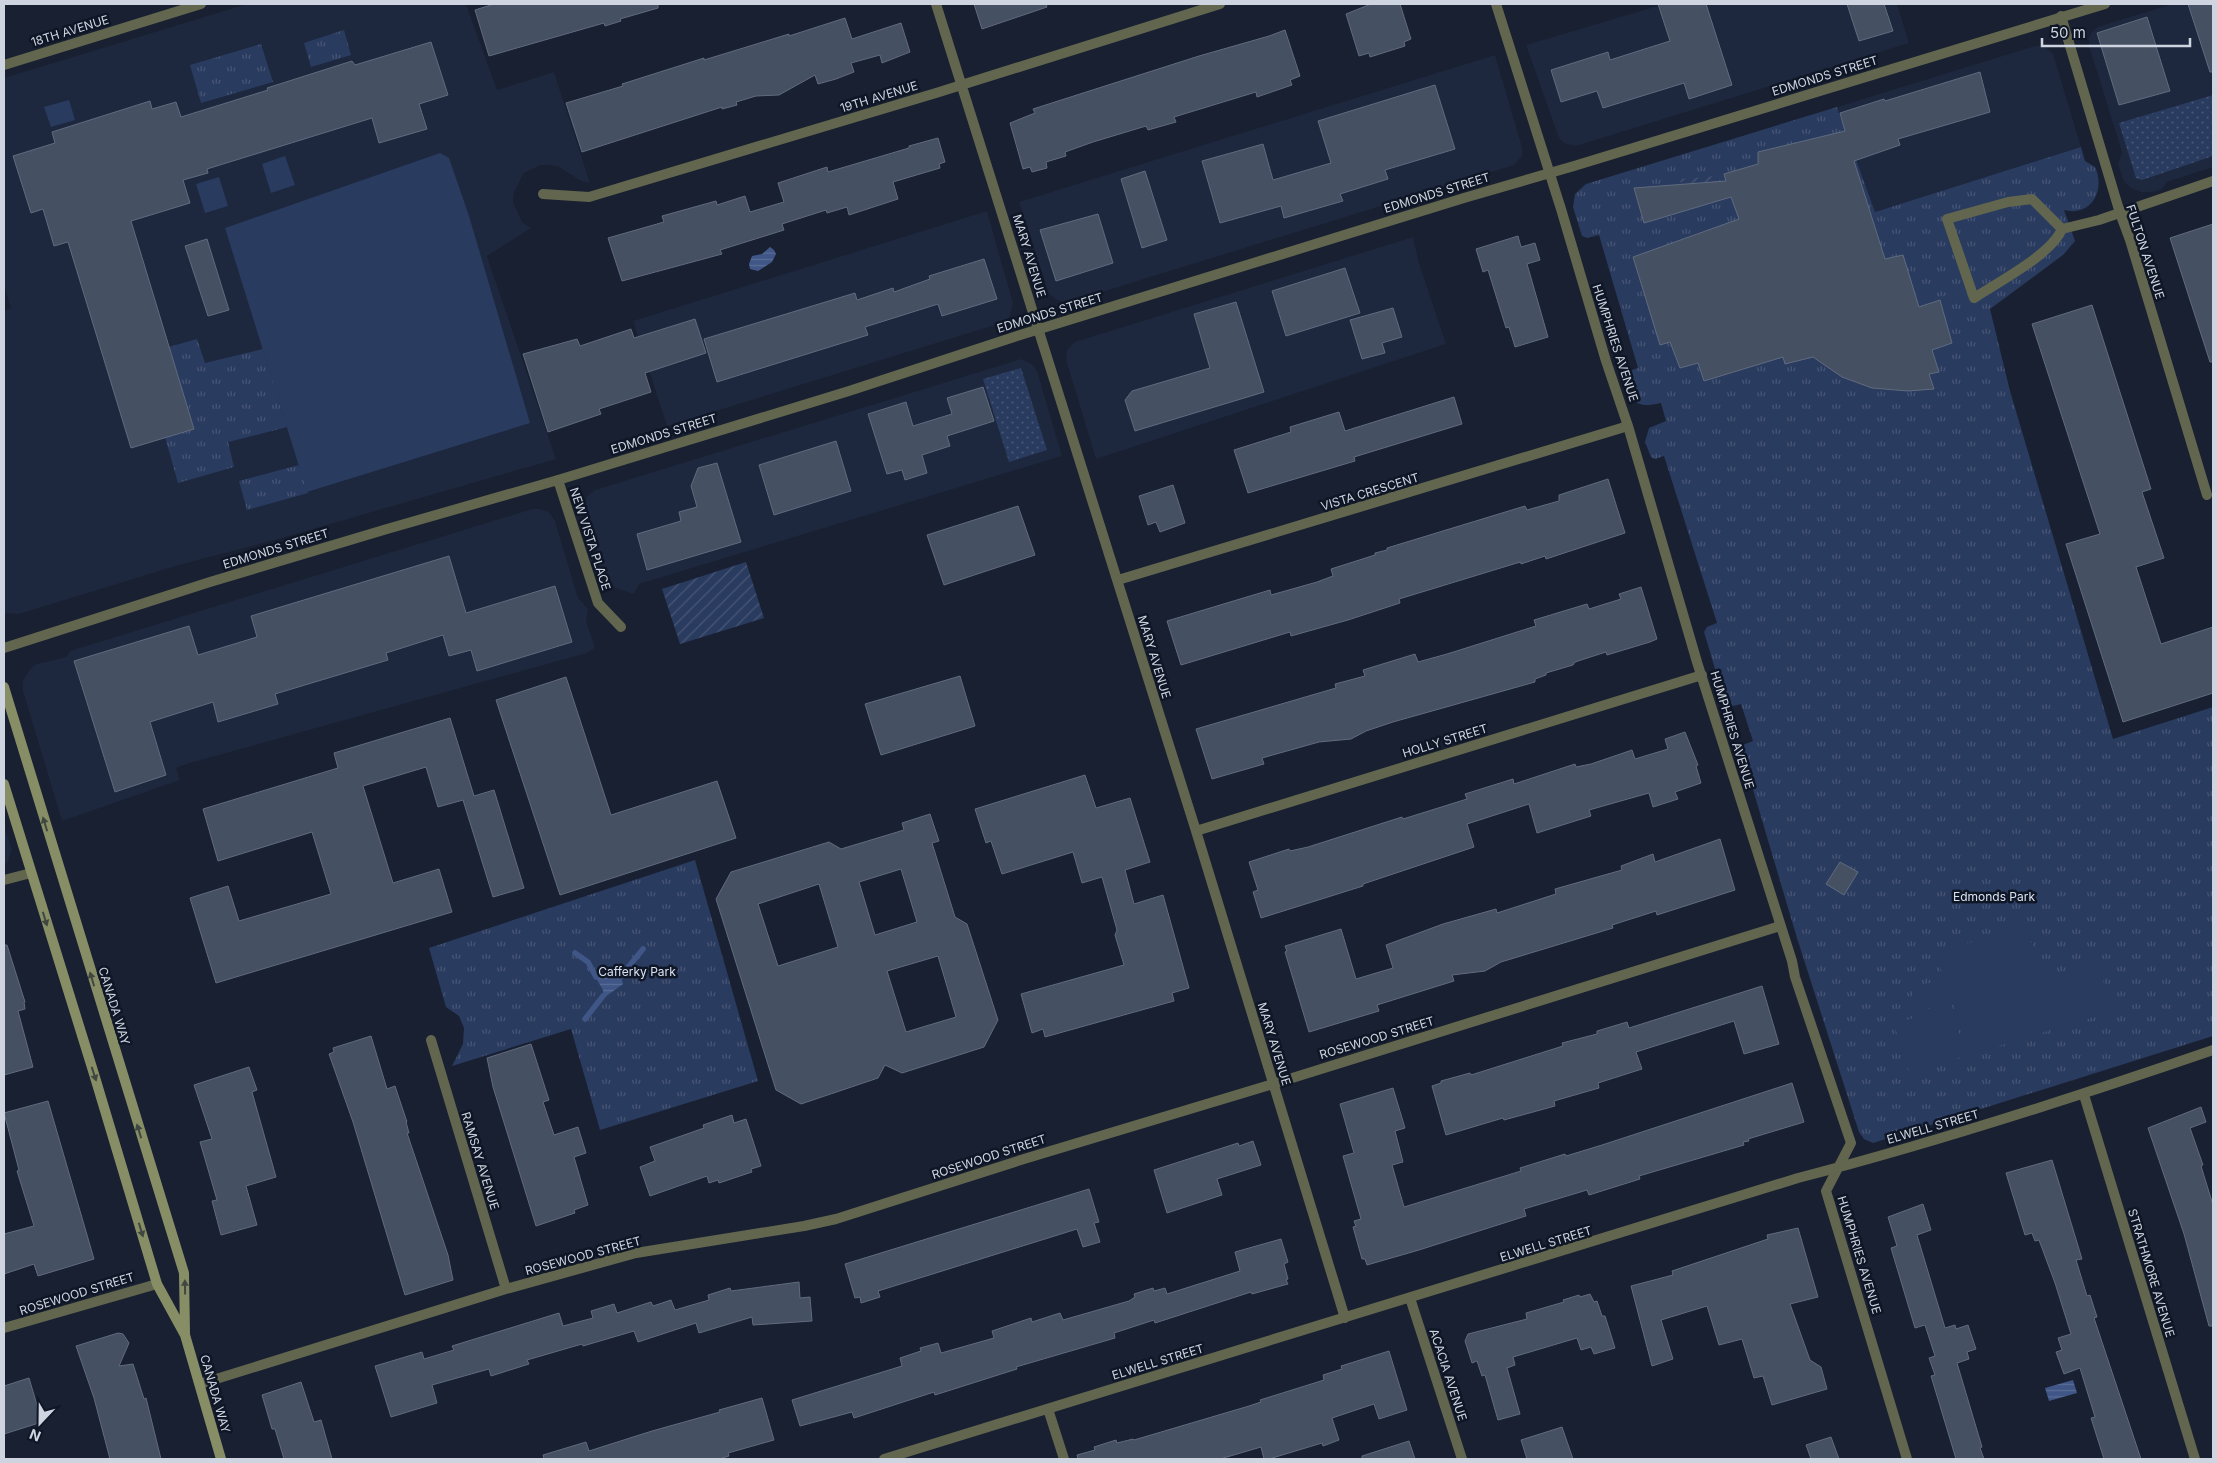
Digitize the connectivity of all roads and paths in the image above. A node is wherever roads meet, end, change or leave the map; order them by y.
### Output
1 (201, 4) edge
2 (936, 4) edge
3 (1220, 4) edge
4 (1496, 4) edge
5 (2105, 4) edge
6 (2061, 16) junction
7 (4, 65) edge
8 (961, 84) junction
9 (1549, 173) junction
10 (2213, 181) edge
11 (543, 194) dead end
12 (2120, 213) junction
13 (2062, 229) junction
14 (1039, 329) junction
15 (1628, 426) junction
16 (558, 480) junction
17 (2207, 495) dead end
18 (1118, 580) junction
19 (621, 627) dead end
20 (4, 648) edge
21 (1702, 676) junction
22 (4, 687) edge
23 (4, 784) edge
24 (1196, 831) junction
25 (31, 873) junction
26 (4, 880) edge
27 (1780, 926) junction
28 (431, 1040) dead end
29 (2213, 1050) edge
30 (1273, 1084) junction
31 (2084, 1095) junction
32 (1837, 1168) junction
33 (157, 1284) junction
34 (506, 1290) junction
35 (1410, 1298) junction
36 (1345, 1318) junction
37 (4, 1328) edge
38 (185, 1335) junction
39 (200, 1384) junction
40 (1048, 1409) junction
41 (221, 1459) edge
42 (884, 1459) edge
43 (1064, 1459) edge
44 (1462, 1459) edge
45 (1907, 1459) edge
46 (2195, 1459) edge

1 - 7 street, 18TH AVENUE
2 - 8 street, MARY AVENUE
3 - 8 street, 19TH AVENUE
4 - 9 street, HUMPHRIES AVENUE
5 - 6 street, EDMONDS STREET
6 - 9 street, EDMONDS STREET
6 - 12 street, FULTON AVENUE
8 - 11 street, 19TH AVENUE
8 - 14 street, MARY AVENUE
9 - 14 street, EDMONDS STREET
9 - 15 street, HUMPHRIES AVENUE
10 - 12 street
12 - 13 street
12 - 17 street, FULTON AVENUE
13 - 13 street
14 - 16 street, EDMONDS STREET
14 - 18 street, MARY AVENUE
15 - 18 street, VISTA CRESCENT
15 - 21 street, HUMPHRIES AVENUE
16 - 19 street, NEW VISTA PLACE
16 - 20 street, EDMONDS STREET
18 - 24 street, MARY AVENUE
21 - 24 street, HOLLY STREET
21 - 27 street, HUMPHRIES AVENUE
38 -> 22 main road, CANADA WAY
23 - 25 main road, CANADA WAY
24 - 30 street, MARY AVENUE
25 - 26 street
25 -> 33 main road, CANADA WAY
27 - 30 street, ROSEWOOD STREET
27 - 32 street, HUMPHRIES AVENUE
28 - 34 street, RAMSAY AVENUE
29 - 31 street, ELWELL STREET
30 - 34 street, ROSEWOOD STREET
30 - 36 street, MARY AVENUE
31 - 32 street, ELWELL STREET
31 - 46 street, STRATHMORE AVENUE
32 - 35 street, ELWELL STREET
32 - 45 street, HUMPHRIES AVENUE
33 - 37 street, ROSEWOOD STREET
33 - 38 main road, CANADA WAY
34 - 39 street, ROSEWOOD STREET
35 - 36 street, ELWELL STREET
35 - 44 street, ACACIA AVENUE
36 - 40 street, ELWELL STREET
38 - 39 main road, CANADA WAY
39 - 41 main road, CANADA WAY
40 - 42 street, ELWELL STREET
40 - 43 street

